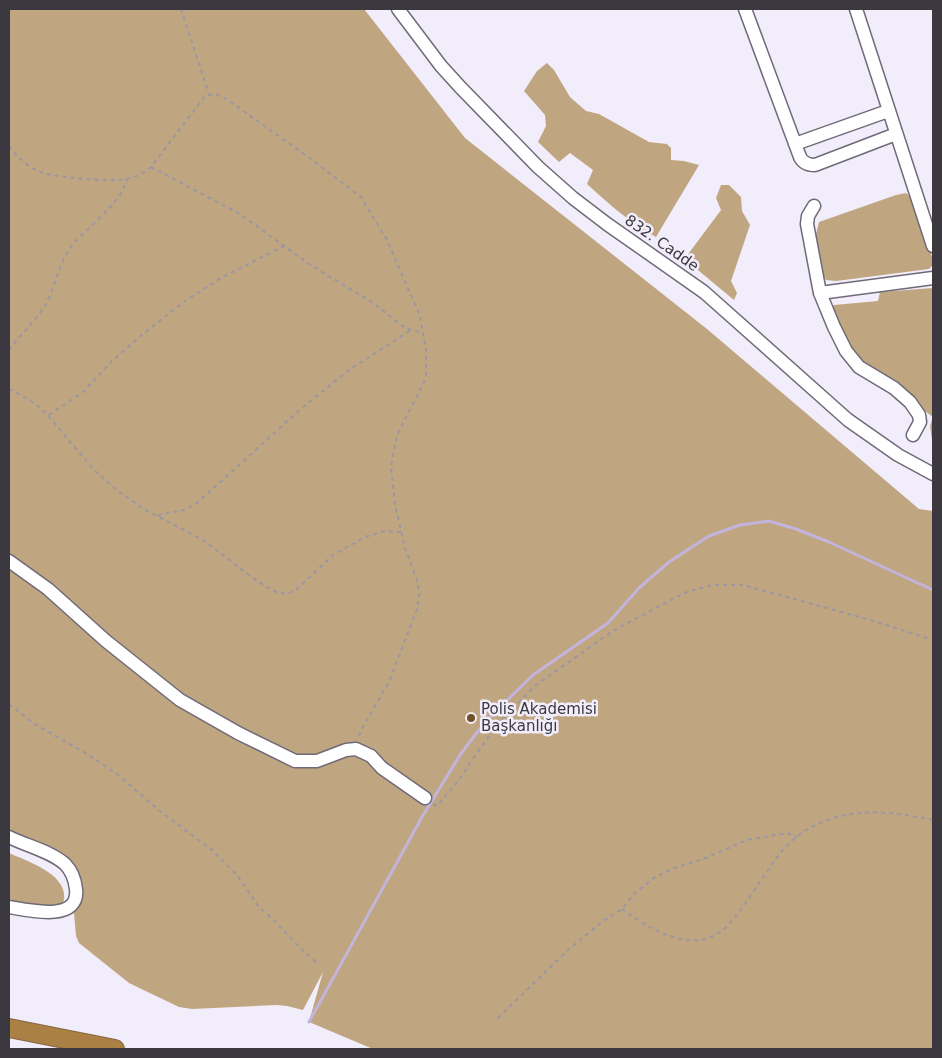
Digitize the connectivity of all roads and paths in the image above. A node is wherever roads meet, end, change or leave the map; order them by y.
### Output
1 (182, 9) edge
2 (398, 9) edge
3 (745, 9) edge
4 (856, 9) edge
5 (209, 94) junction
6 (888, 111) junction
7 (896, 134) junction
8 (795, 144) junction
9 (9, 146) edge
10 (151, 167) junction
11 (127, 179) junction
12 (814, 206) dead end
13 (284, 246) junction
14 (933, 246) edge
15 (933, 278) edge
16 (820, 293) junction
17 (411, 330) junction
18 (423, 333) junction
19 (9, 350) edge
20 (9, 389) edge
21 (49, 415) junction
22 (913, 435) dead end
23 (933, 474) edge
24 (158, 516) junction
25 (401, 532) junction
26 (9, 561) edge
27 (933, 640) edge
28 (9, 704) edge
29 (356, 749) junction
30 (430, 802) joint
31 (933, 820) edge
32 (9, 837) edge
33 (797, 837) junction
34 (9, 907) edge
35 (622, 909) junction
36 (318, 964) dead end
37 (498, 1018) dead end
38 (9, 1028) edge
39 (115, 1049) edge

1 - 5 path
2 - 23 street, 832. Cadde
3 - 8 street
4 - 6 street
5 - 10 path
5 - 18 path
6 - 7 street
6 - 8 street
7 - 8 street
7 - 14 street
9 - 11 path
10 - 11 path
10 - 13 path
11 - 19 path
12 - 16 street
13 - 17 path
13 - 21 path
15 - 16 street
16 - 22 street
17 - 18 path
17 - 24 path
18 - 25 path
20 - 21 path
21 - 24 path
24 - 25 path
25 - 29 path
26 - 29 street
27 - 30 path
28 - 36 path
29 - 30 street
31 - 33 path
32 - 34 street
33 - 35 path
33 - 35 path
35 - 37 path
38 - 39 highway

